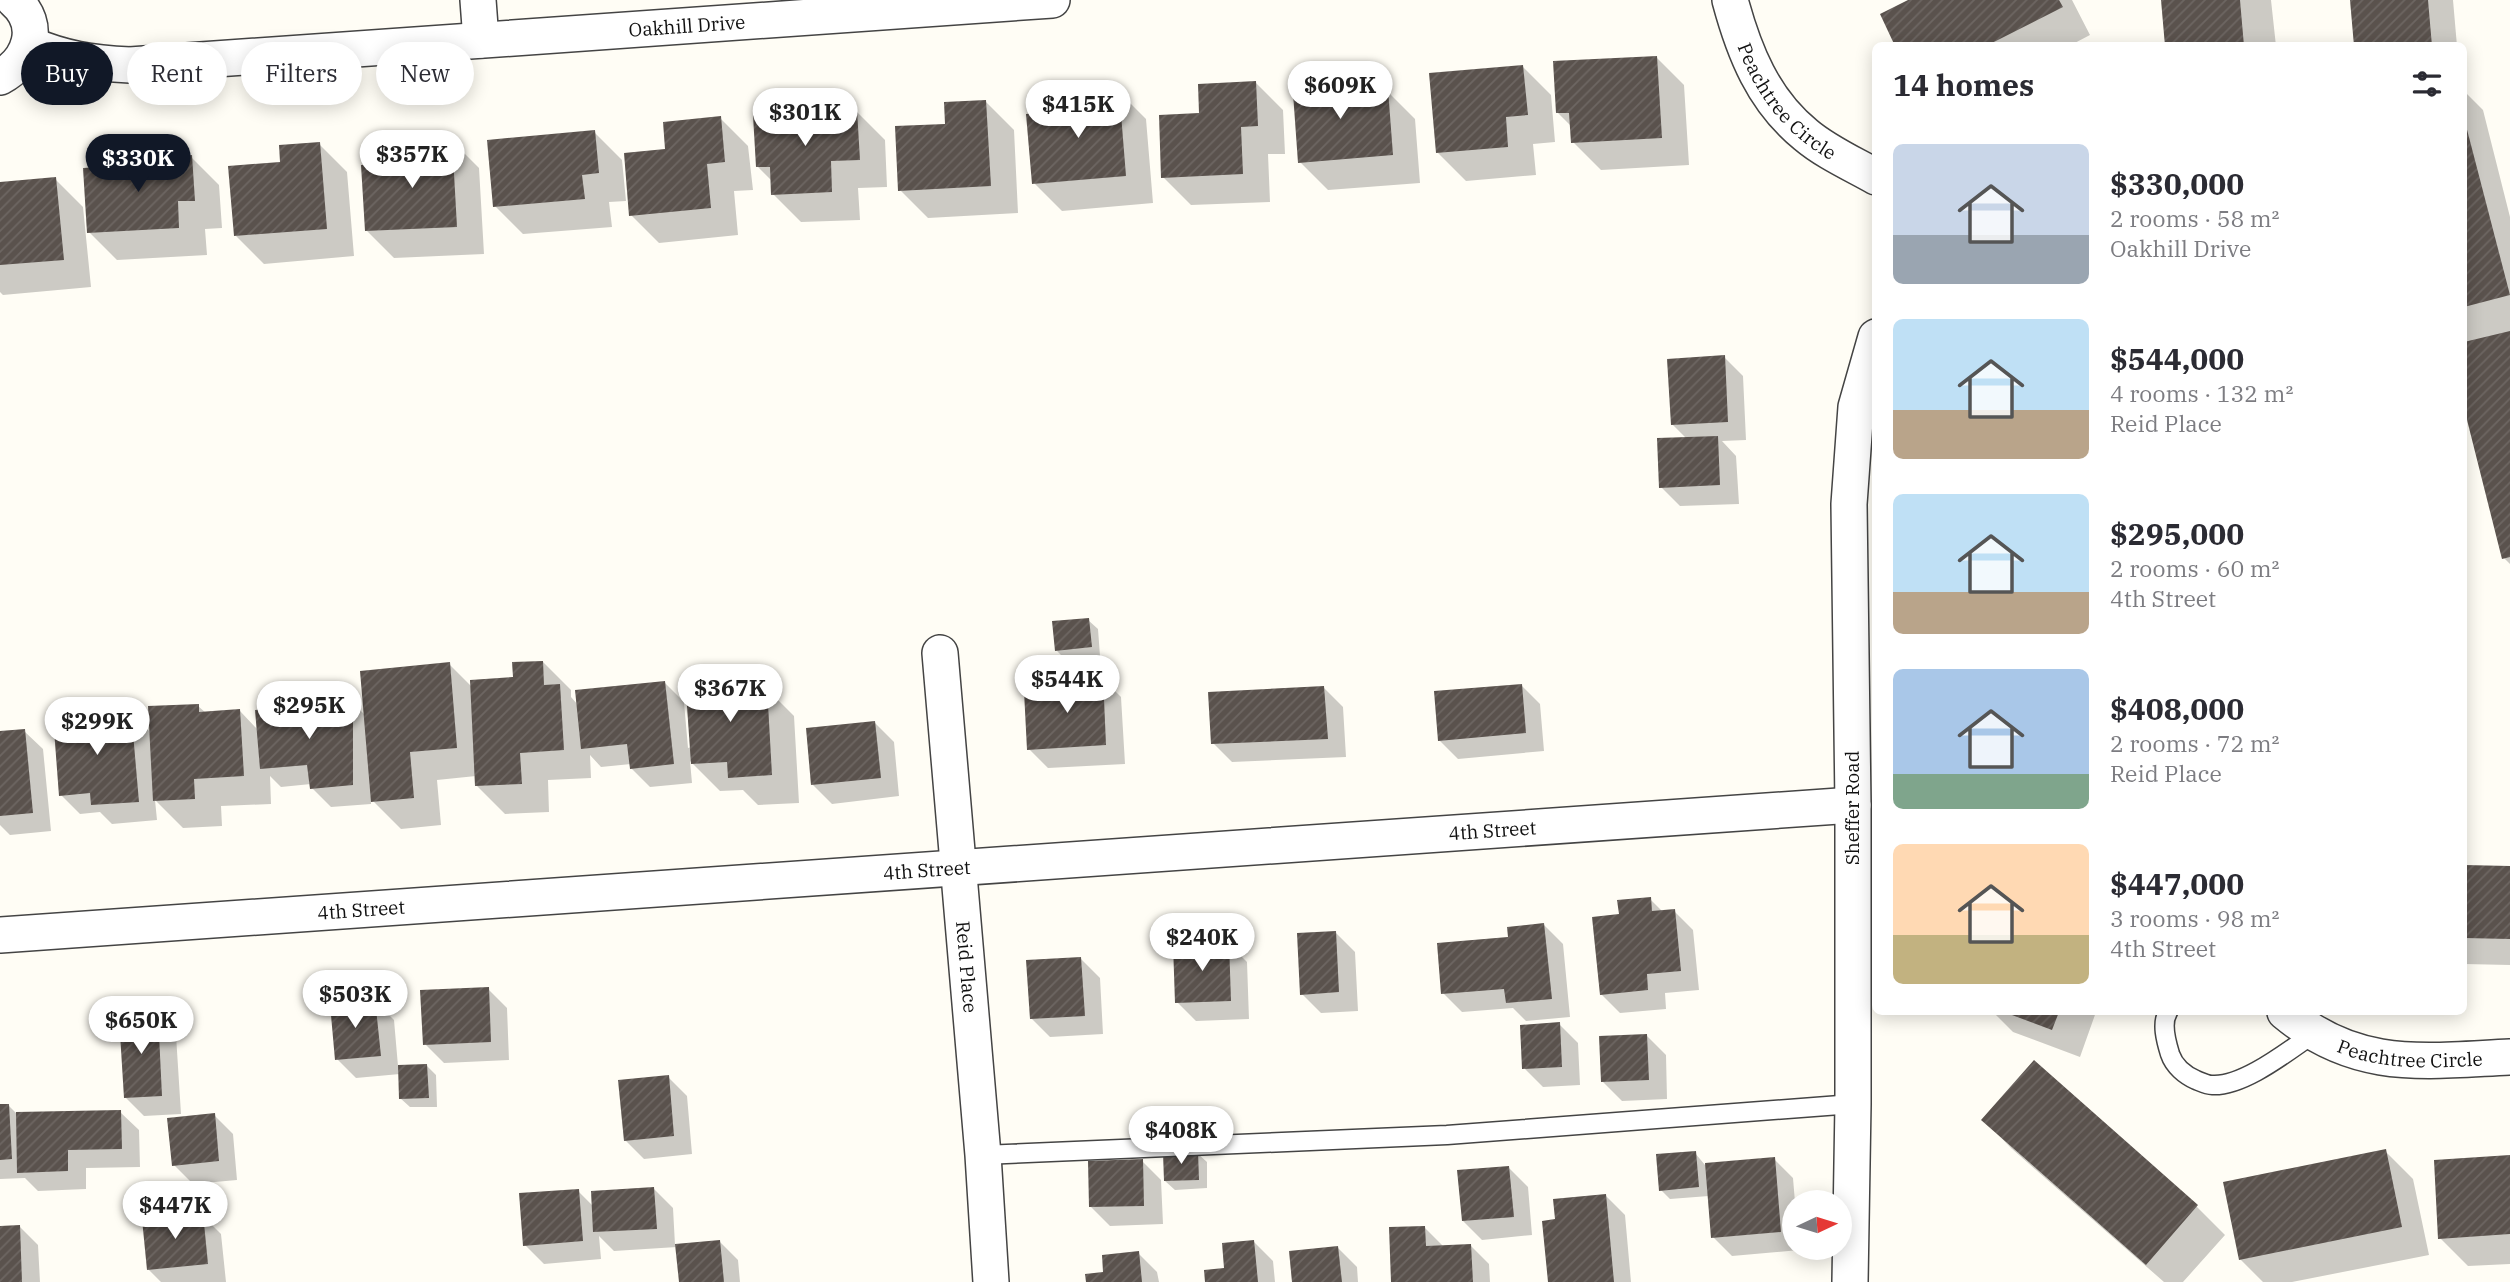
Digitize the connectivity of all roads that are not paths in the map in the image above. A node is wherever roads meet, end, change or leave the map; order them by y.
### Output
1 (14, 0) edge
2 (478, 0) edge
3 (1052, 0) edge
4 (1730, 0) edge
5 (481, 40) junction
6 (29, 42) edge
7 (21, 62) edge
8 (113, 64) edge
9 (0, 77) edge
10 (1872, 175) edge
11 (1872, 351) edge
12 (940, 653) dead end
13 (1853, 805) junction
14 (958, 869) junction
15 (0, 935) edge
16 (2165, 1015) edge
17 (2289, 1015) edge
18 (2313, 1034) junction
19 (2510, 1057) edge
20 (1853, 1104) junction
21 (983, 1155) junction
22 (991, 1282) edge
23 (1850, 1282) edge

1 - 6 street
2 - 5 street
3 - 5 street, Oakhill Drive
4 - 10 street, Peachtree Circle
5 - 8 street, Oakhill Drive
7 - 9 street
11 - 13 street, Sheffer Road
12 - 14 street, Reid Place
13 - 14 street, 4th Street
13 - 20 street, Sheffer Road
14 - 15 street, 4th Street
14 - 21 street, Reid Place
16 - 18 lane, Peachtree Circle
17 - 18 street, Peachtree Circle
18 - 19 street, Peachtree Circle
20 - 21 lane
20 - 23 street, Sheffer Road
21 - 22 street, Reid Place

